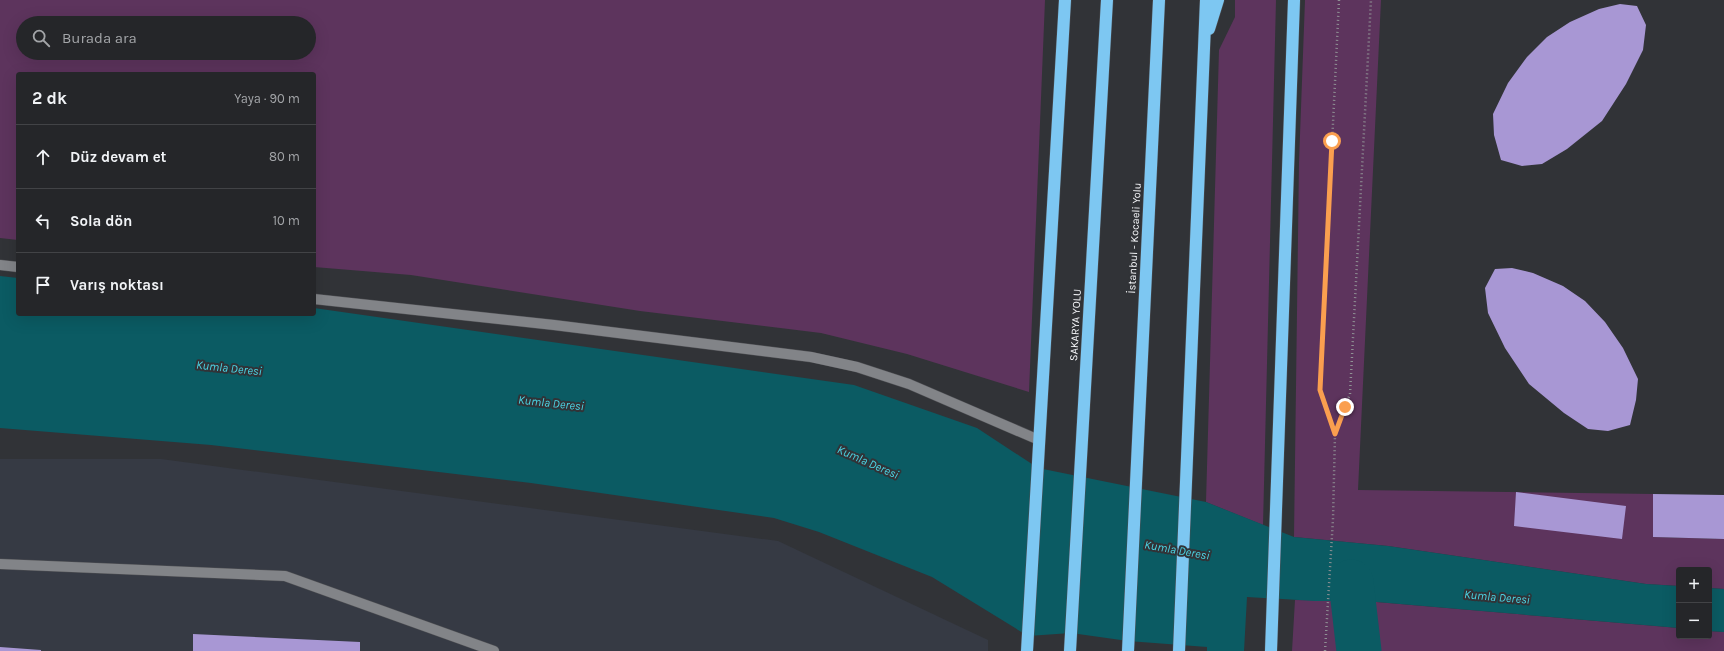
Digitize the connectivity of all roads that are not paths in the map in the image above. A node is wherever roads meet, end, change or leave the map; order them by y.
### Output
1 (1065, 0) edge
2 (1107, 0) edge
3 (1159, 0) edge
4 (1206, 0) edge
5 (1218, 0) edge
6 (1294, 0) edge
7 (1205, 41) junction
8 (0, 265) edge
9 (16, 267) edge
10 (316, 299) edge
11 (1039, 440) junction
12 (0, 564) edge
13 (1128, 646) edge
14 (478, 648) edge
15 (1179, 648) edge
16 (494, 651) edge
17 (1028, 651) edge
18 (1070, 651) edge
19 (1271, 651) edge

1 - 11 highway
2 - 18 highway, SAKARYA YOLU
3 - 13 highway, İstanbul - Kocaeli Yolu
4 - 7 highway
5 - 7 highway
6 - 19 highway
7 - 15 highway
8 - 9 street
10 - 11 street
11 - 17 highway
12 - 14 street
14 - 16 street

